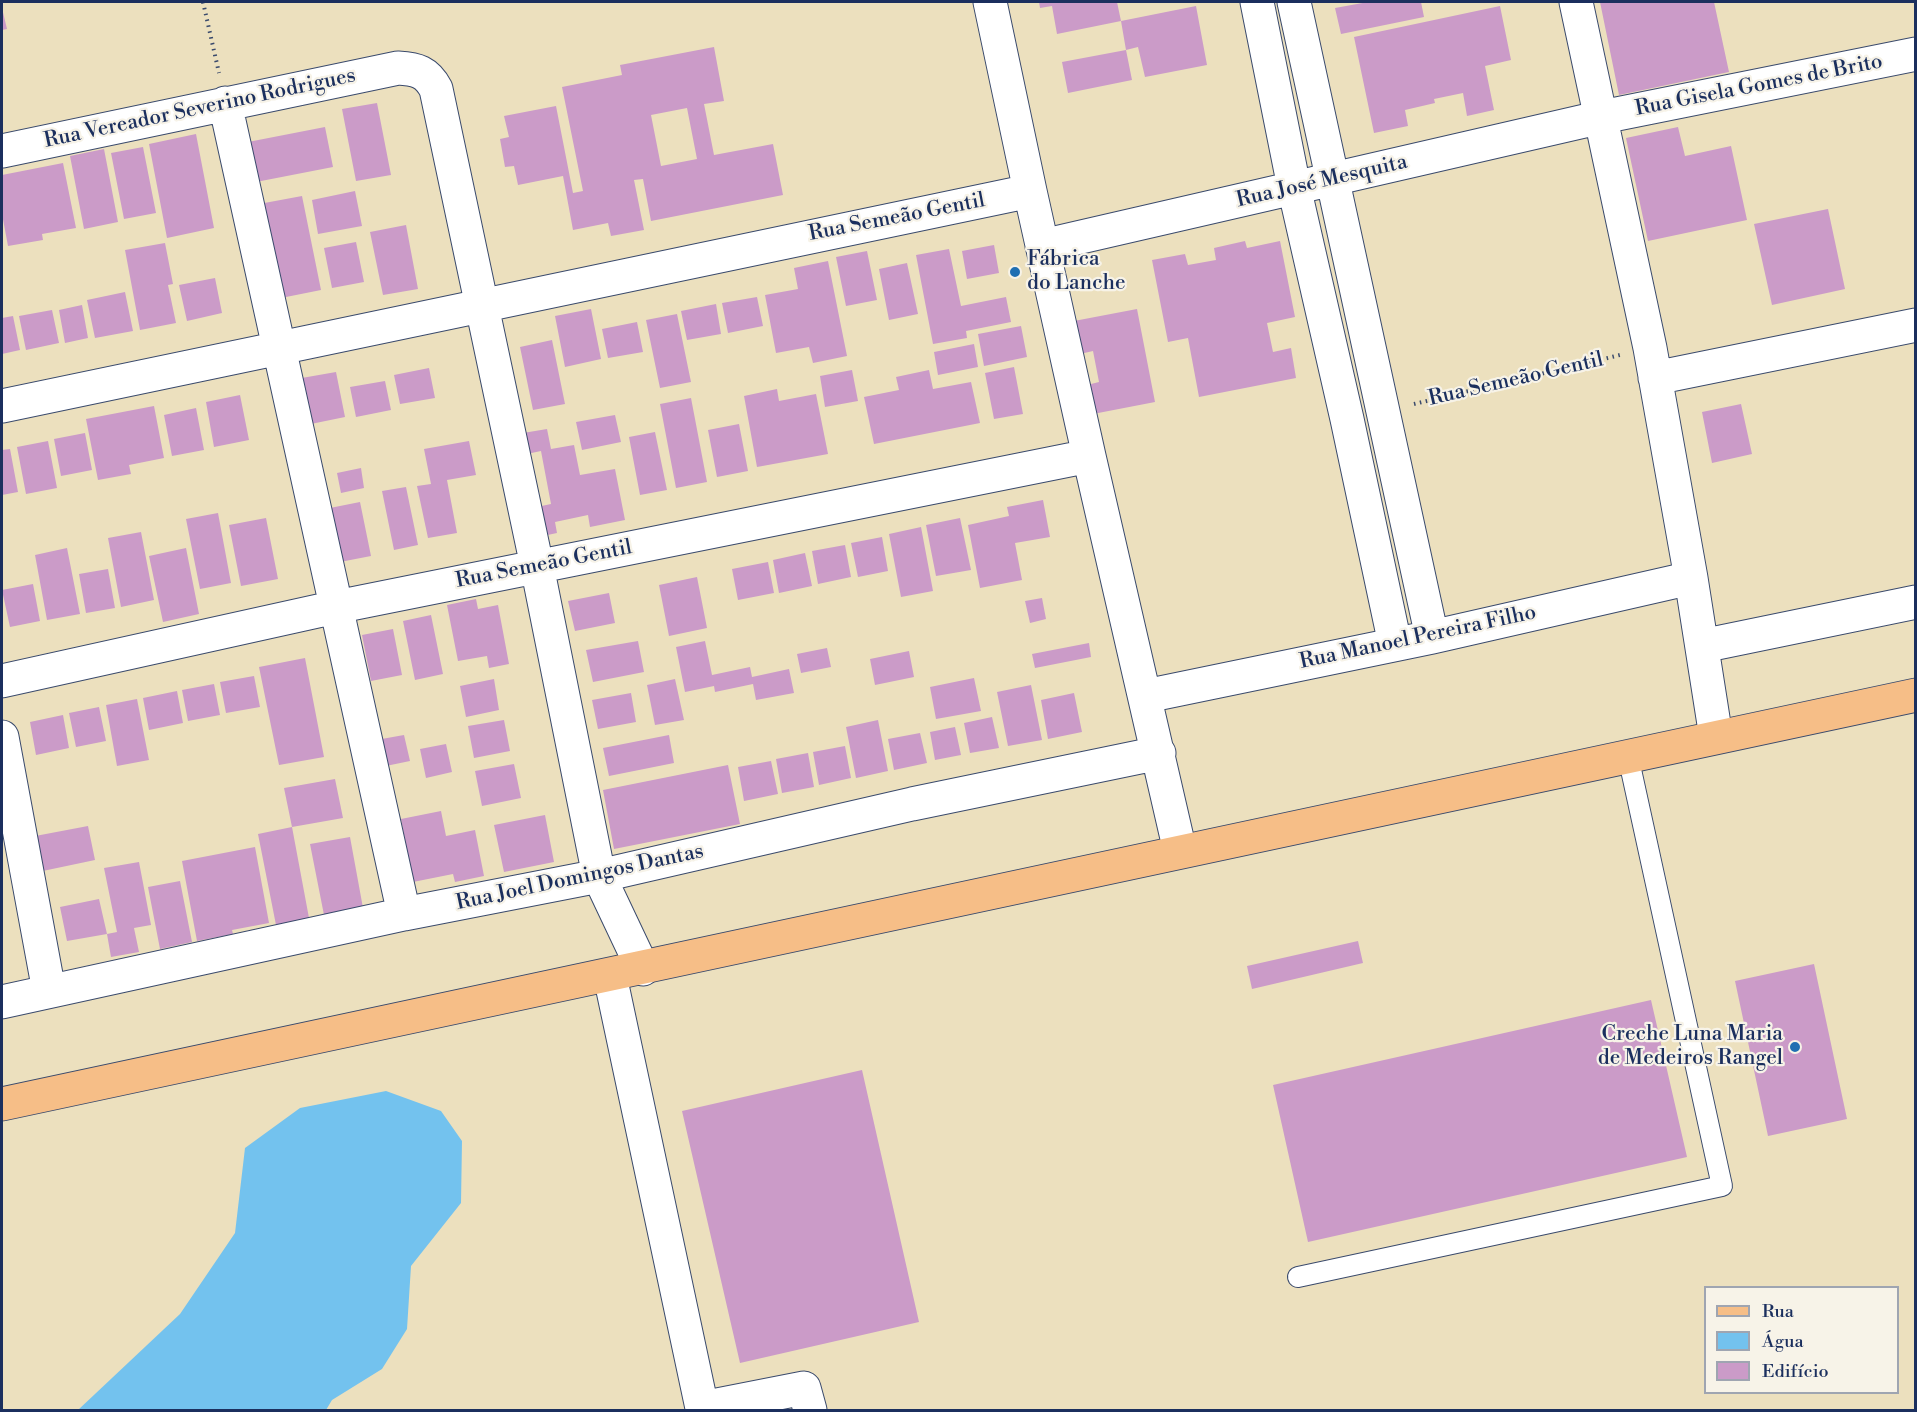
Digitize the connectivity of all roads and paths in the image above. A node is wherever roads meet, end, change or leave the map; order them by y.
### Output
1 (203, 2) edge
2 (990, 2) edge
3 (1257, 2) edge
4 (1294, 2) edge
5 (1576, 2) edge
6 (1916, 54) edge
7 (225, 103) junction
8 (1602, 117) junction
9 (2, 151) edge
10 (1333, 180) junction
11 (1294, 187) junction
12 (1030, 191) junction
13 (1042, 246) junction
14 (483, 304) junction
15 (1916, 325) edge
16 (279, 349) junction
17 (1652, 363) junction
18 (2, 406) edge
19 (1382, 412) junction
20 (1089, 456) junction
21 (537, 566) junction
22 (1691, 578) junction
23 (1916, 602) edge
24 (336, 607) junction
25 (1432, 637) junction
26 (1395, 644) junction
27 (1702, 646) junction
28 (2, 681) edge
29 (1916, 694) edge
30 (1146, 696) junction
31 (2, 737) edge
32 (1716, 737) junction
33 (1159, 753) junction
34 (1628, 756) junction
35 (1180, 850) junction
36 (599, 876) junction
37 (404, 914) junction
38 (643, 969) junction
39 (610, 976) junction
40 (49, 991) junction
41 (2, 1002) edge
42 (2, 1104) edge
43 (1298, 1277) dead end
44 (807, 1399) edge

1 - 7 path
2 - 12 street
3 - 11 street
4 - 10 street
5 - 8 street
6 - 8 street, Rua Gisela Gomes de Brito
7 - 9 street, Rua Vereador Severino Rodrigues
7 - 14 street, Rua Vereador Severino Rodrigues
7 - 16 street
8 - 10 street, Rua José Mesquita
8 - 17 street
10 - 11 street, Rua José Mesquita
10 - 19 street
11 - 13 street, Rua José Mesquita
11 - 26 street
12 - 13 street
12 - 14 street, Rua Semeão Gentil
13 - 20 street
14 - 16 street, Rua Semeão Gentil
14 - 21 street
15 - 17 street
16 - 18 street, Rua Semeão Gentil
16 - 24 street
17 - 19 path, Rua Semeão Gentil
17 - 22 street
19 - 25 street
20 - 21 street, Rua Semeão Gentil
20 - 30 street
21 - 24 street, Rua Semeão Gentil
21 - 36 street
22 - 25 street, Rua Manoel Pereira Filho
22 - 27 street
23 - 27 street
24 - 28 street, Rua Semeão Gentil
24 - 37 street
25 - 26 street, Rua Manoel Pereira Filho
26 - 30 street, Rua Manoel Pereira Filho
27 - 32 street
29 - 32 main road
30 - 33 street
31 - 40 street
32 - 34 main road
33 - 35 street
33 - 36 street, Rua Joel Domingos Dantas
34 - 35 main road
34 - 43 lane
35 - 38 main road
36 - 37 street, Rua Joel Domingos Dantas
36 - 38 street
37 - 40 street, Rua Joel Domingos Dantas
38 - 39 main road
39 - 42 main road
39 - 44 street
40 - 41 street, Rua Joel Domingos Dantas

